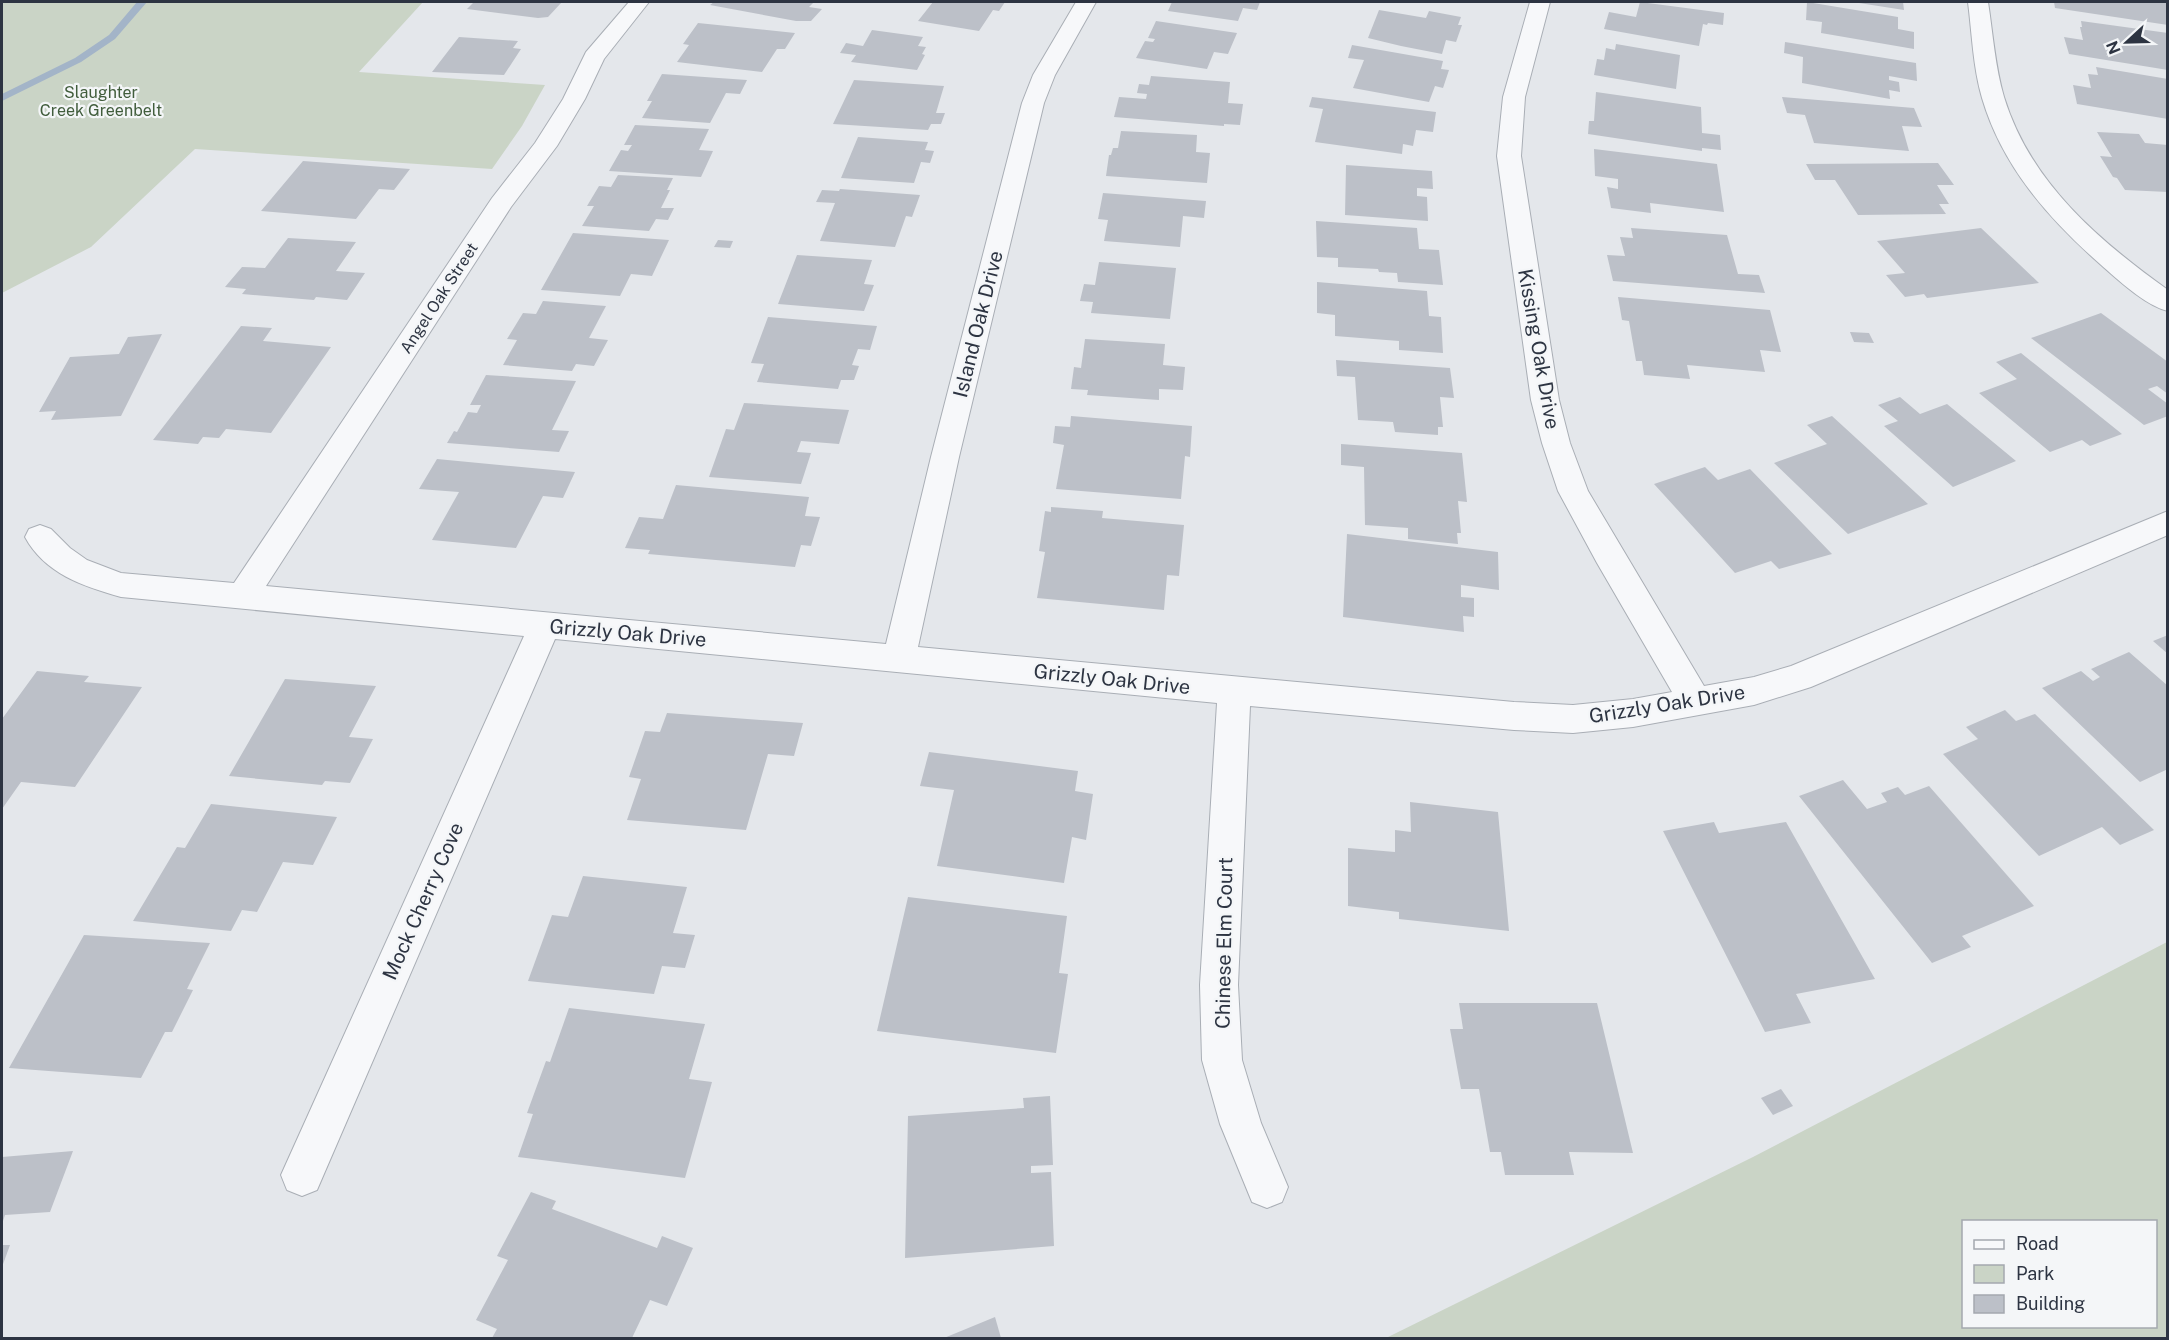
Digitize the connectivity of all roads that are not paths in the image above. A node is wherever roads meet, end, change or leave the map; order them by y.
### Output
1 (639, 2) edge
2 (1086, 2) edge
3 (1540, 2) edge
4 (1978, 2) edge
5 (2168, 303) edge
6 (2168, 522) edge
7 (39, 537) dead end
8 (242, 597) junction
9 (545, 626) junction
10 (899, 657) junction
11 (1234, 691) junction
12 (1695, 701) junction
13 (302, 1175) dead end
14 (1267, 1187) dead end

1 - 8 street, Angel Oak Street
2 - 10 street, Island Oak Drive
3 - 12 street, Kissing Oak Drive
4 - 5 street
6 - 12 street, Grizzly Oak Drive
7 - 8 street, Grizzly Oak Drive
8 - 9 street, Grizzly Oak Drive
9 - 10 street, Grizzly Oak Drive
9 - 13 street, Mock Cherry Cove
10 - 11 street, Grizzly Oak Drive
11 - 12 street, Grizzly Oak Drive
11 - 14 street, Chinese Elm Court

